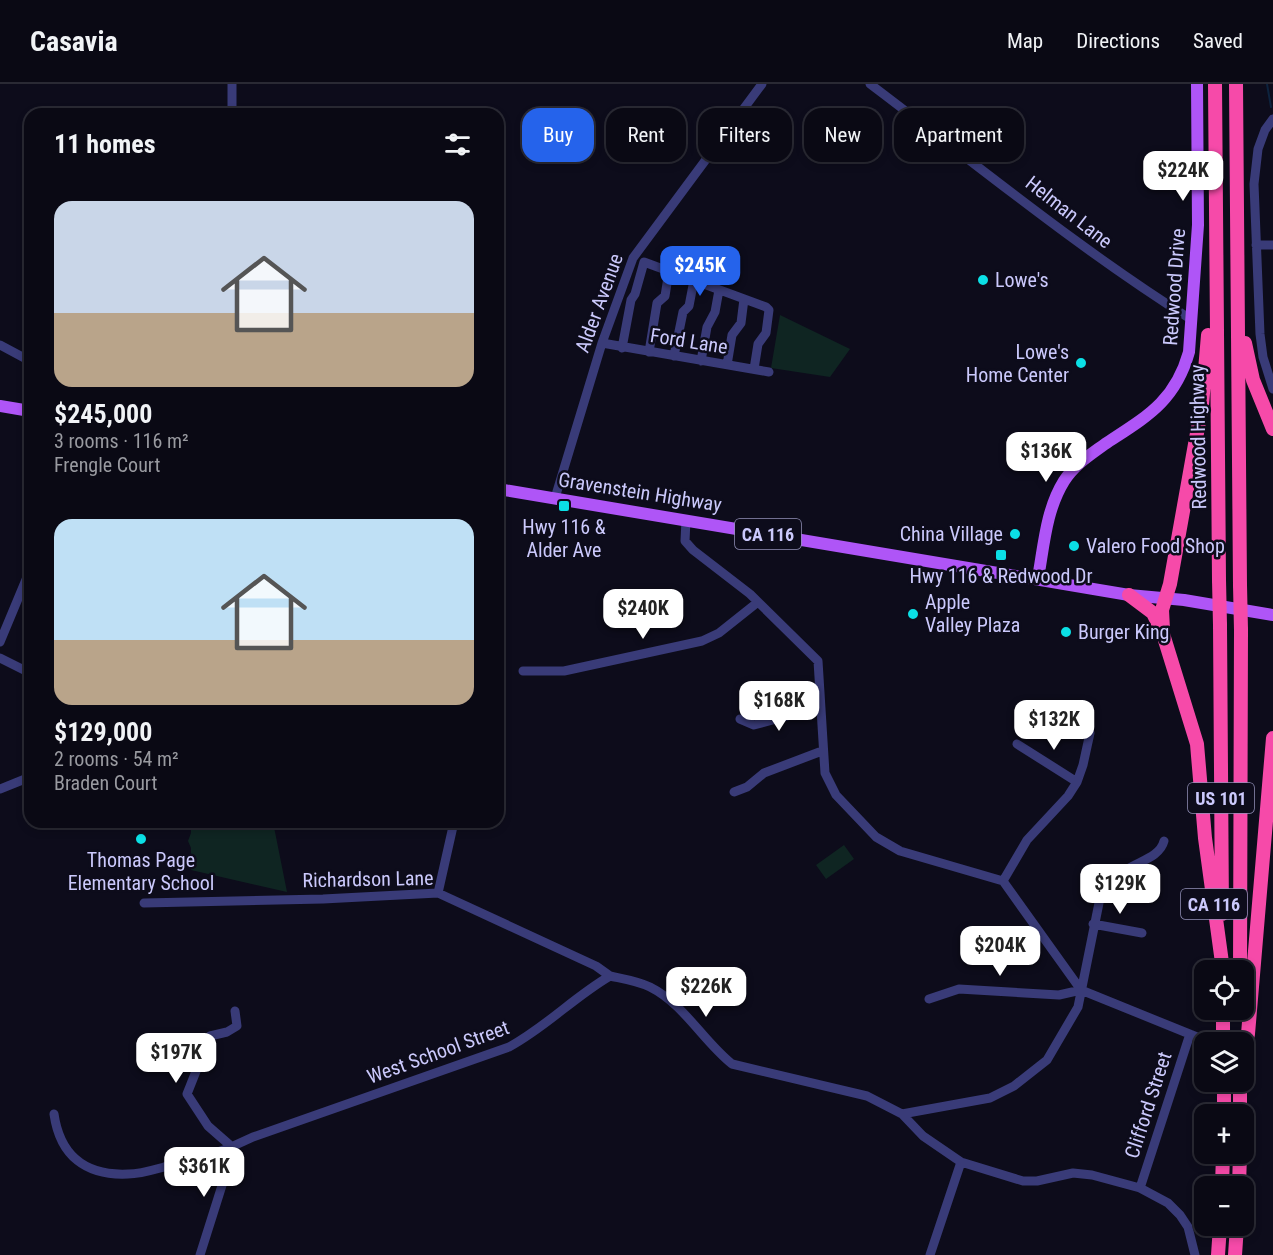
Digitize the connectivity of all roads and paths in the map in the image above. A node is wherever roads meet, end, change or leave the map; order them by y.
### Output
1 (232, 84) edge
2 (762, 84) edge
3 (870, 84) edge
4 (1197, 84) edge
5 (1215, 84) edge
6 (1236, 84) edge
7 (232, 108) edge
8 (1273, 119) edge
9 (1256, 245) junction
10 (1273, 245) edge
11 (1215, 249) junction
12 (1238, 255) junction
13 (669, 271) junction
14 (694, 280) junction
15 (719, 290) junction
16 (744, 299) junction
17 (1192, 320) junction
18 (602, 343) junction
19 (0, 345) edge
20 (622, 348) junction
21 (649, 352) junction
22 (674, 356) junction
23 (24, 358) edge
24 (701, 361) junction
25 (727, 365) junction
26 (754, 369) junction
27 (769, 372) dead end
28 (1273, 389) edge
29 (0, 406) edge
30 (24, 410) edge
31 (1273, 429) edge
32 (504, 490) edge
33 (555, 498) junction
34 (686, 520) junction
35 (1038, 578) junction
36 (24, 584) edge
37 (1129, 595) junction
38 (1165, 598) junction
39 (758, 602) junction
40 (0, 610) edge
41 (11, 613) junction
42 (1273, 615) edge
43 (1163, 634) junction
44 (0, 642) edge
45 (0, 658) edge
46 (24, 670) edge
47 (523, 671) dead end
48 (820, 707) junction
49 (740, 719) dead end
50 (1090, 733) dead end
51 (1273, 738) edge
52 (1017, 744) dead end
53 (822, 751) junction
54 (24, 779) edge
55 (1077, 782) junction
56 (0, 789) edge
57 (734, 792) dead end
58 (453, 828) edge
59 (1164, 841) dead end
60 (1003, 881) junction
61 (438, 893) junction
62 (144, 903) dead end
63 (1093, 924) junction
64 (1142, 933) dead end
65 (1222, 960) edge
66 (1223, 960) edge
67 (1240, 960) edge
68 (610, 975) junction
69 (1081, 990) junction
70 (929, 999) dead end
71 (236, 1011) dead end
72 (1248, 1032) edge
73 (54, 1114) dead end
74 (902, 1114) junction
75 (232, 1147) junction
76 (961, 1162) junction
77 (1140, 1188) junction
78 (1219, 1236) edge
79 (1236, 1236) edge
80 (200, 1255) edge
81 (930, 1255) edge
82 (1195, 1255) edge
83 (1218, 1255) edge
84 (1235, 1255) edge

1 - 7 street
2 - 18 street, Alder Avenue
3 - 17 street, Helman Lane
4 - 17 main road, Redwood Drive
5 - 11 highway, Redwood Highway / US 101
6 - 12 highway, Redwood Highway / US 101
8 - 9 street
9 - 10 street
9 - 28 street
11 - 38 highway
11 - 66 highway, Redwood Highway / US 101, bridge
12 - 31 highway
12 - 67 highway, Redwood Highway / US 101, bridge
13 - 14 street
13 - 20 street
13 - 21 street
14 - 15 street
14 - 22 street
15 - 16 street
15 - 24 street
16 - 25 street
16 - 26 street
17 - 35 main road, Redwood Drive
18 - 20 street, Ford Lane
18 - 33 street, Alder Avenue
19 - 23 street
20 - 21 street, Ford Lane
21 - 22 street, Ford Lane
22 - 24 street, Ford Lane
24 - 25 street, Ford Lane
25 - 26 street, Ford Lane
26 - 27 street, Ford Lane
29 - 30 main road
32 - 33 main road, Gravenstein Highway / CA 116
33 - 34 main road, Gravenstein Highway / CA 116
34 - 35 main road, Gravenstein Highway / CA 116
34 - 39 street
35 - 37 main road, Gravenstein Highway / CA 116
36 - 41 street
37 - 38 main road, Gravenstein Highway / CA 116
37 - 43 highway, CA 116
38 - 42 main road, Gravenstein Highway / CA 116
38 - 43 highway
39 - 47 street
39 - 48 street
40 - 41 street
41 - 44 street
43 - 65 highway, CA 116
45 - 46 street
48 - 49 street
48 - 53 street
50 - 55 street
51 - 72 highway, CA 116
52 - 55 street
53 - 57 street
53 - 60 street
54 - 56 street
55 - 60 street
58 - 61 street
59 - 63 street
60 - 69 street
61 - 62 street, Richardson Lane
61 - 68 street, Richardson Lane
63 - 64 street
63 - 69 street
68 - 74 street
68 - 75 street, West School Street
69 - 70 street
69 - 74 street
69 - 77 street, Clifford Street
71 - 75 street
73 - 75 street, West School Street
74 - 76 street
75 - 80 street
76 - 77 street
76 - 81 street
77 - 82 street
78 - 83 highway
79 - 84 highway

